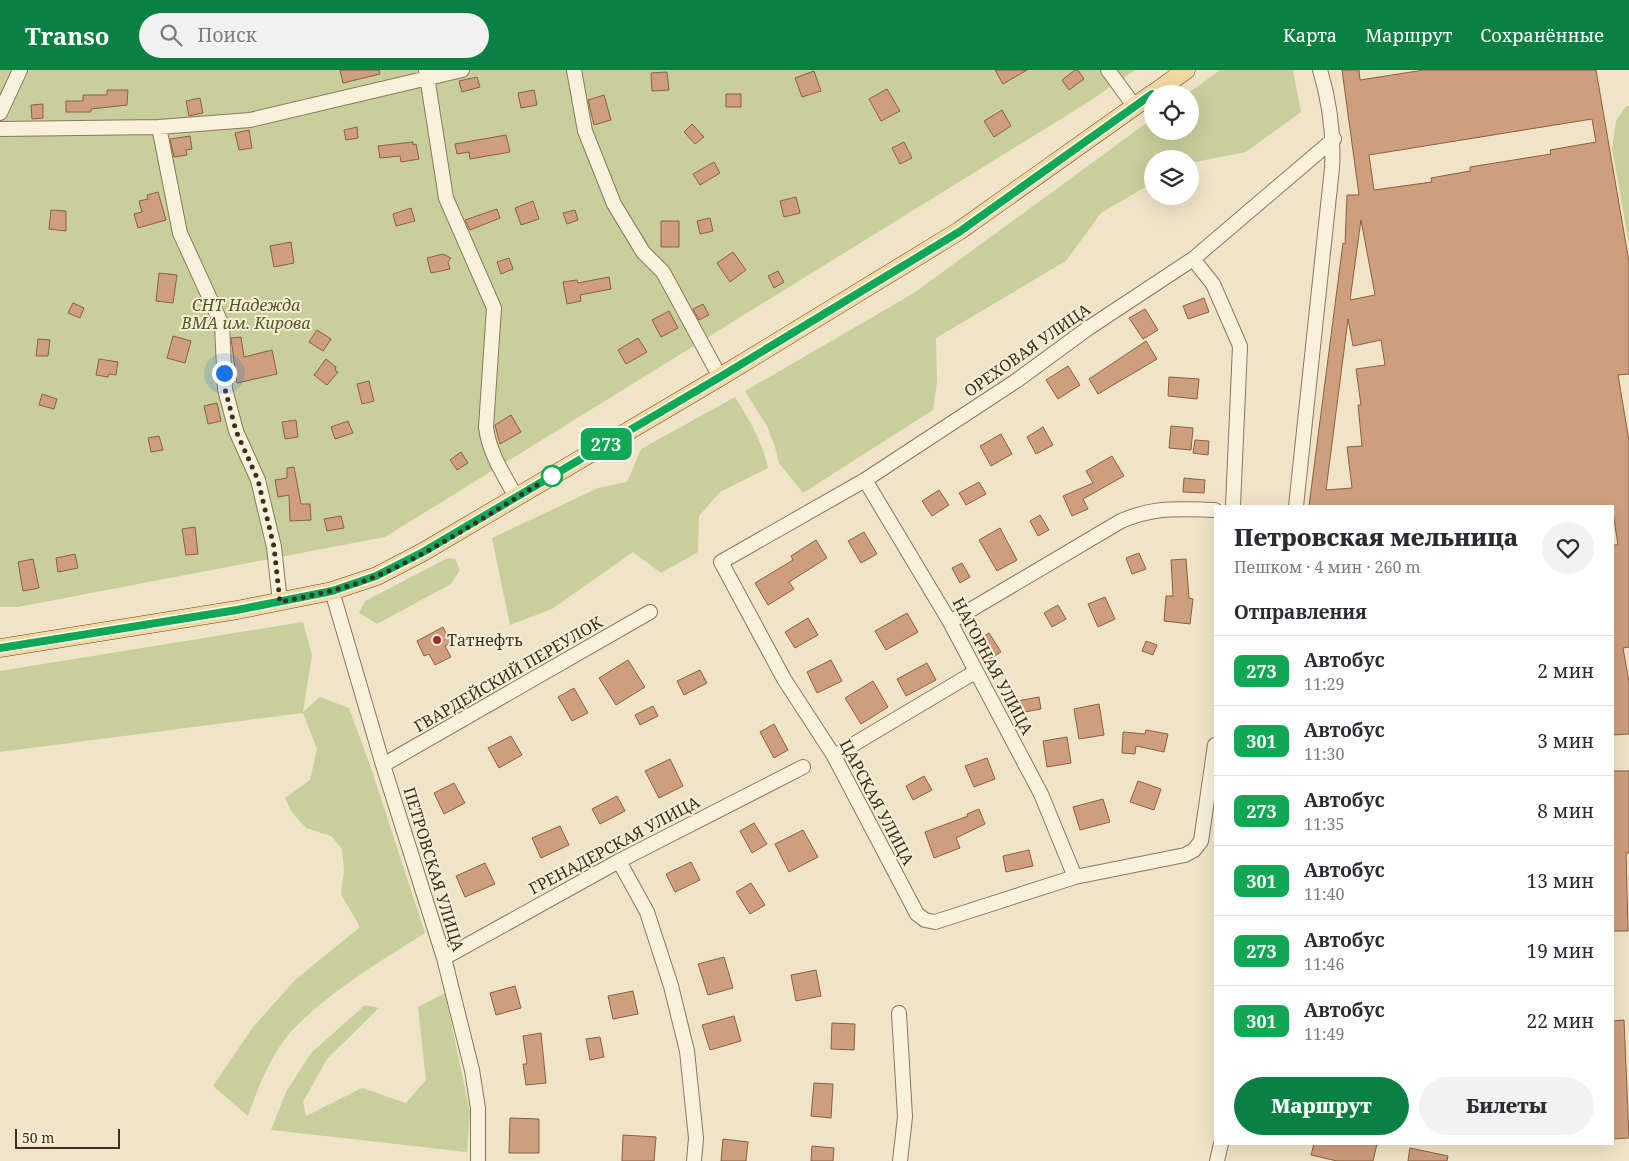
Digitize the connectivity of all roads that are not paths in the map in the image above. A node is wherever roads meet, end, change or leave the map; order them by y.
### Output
1 (20, 70) edge
2 (462, 70) edge
3 (574, 70) edge
4 (1108, 70) edge
5 (1186, 70) edge
6 (1320, 70) edge
7 (426, 74) edge
8 (1165, 85) edge
9 (1144, 100) edge
10 (1135, 106) junction
11 (0, 113) edge
12 (159, 127) junction
13 (0, 129) edge
14 (1334, 139) junction
15 (1193, 259) junction
16 (720, 377) junction
17 (865, 480) junction
18 (516, 497) junction
19 (1233, 505) edge
20 (1296, 505) edge
21 (1214, 510) edge
22 (721, 562) joint
23 (332, 591) junction
24 (280, 602) junction
25 (650, 612) dead end
26 (950, 622) junction
27 (0, 648) edge
28 (975, 672) junction
29 (1214, 752) edge
30 (834, 756) junction
31 (383, 765) junction
32 (803, 767) dead end
33 (619, 861) junction
34 (1074, 877) junction
35 (444, 958) junction
36 (899, 1013) dead end
37 (1221, 1145) edge
38 (478, 1161) edge
39 (694, 1161) edge
40 (900, 1161) edge
41 (1217, 1161) edge

1 - 11 street
2 - 7 street
3 - 16 street
4 - 10 street
5 - 8 main road
6 - 14 street
7 - 12 street
7 - 18 street
9 - 10 main road
10 - 16 main road
12 - 13 street
12 - 24 street
14 - 15 street, ОРЕХОВАЯ УЛИЦА
14 - 20 street
15 - 17 street, ОРЕХОВАЯ УЛИЦА
15 - 19 street
16 - 18 main road
17 - 22 street, ОРЕХОВАЯ УЛИЦА
17 - 26 street, НАГОРНАЯ УЛИЦА
18 - 23 main road
21 - 26 street
22 - 30 street, ЦАРСКАЯ УЛИЦА
23 - 24 main road
23 - 31 street, ПЕТРОВСКАЯ УЛИЦА
24 - 27 main road
25 - 31 street, ГВАРДЕЙСКИЙ ПЕРЕУЛОК
26 - 28 street, НАГОРНАЯ УЛИЦА
28 - 30 street
28 - 34 street, НАГОРНАЯ УЛИЦА
29 - 34 street, ЦАРСКАЯ УЛИЦА
30 - 34 street, ЦАРСКАЯ УЛИЦА
31 - 35 street, ПЕТРОВСКАЯ УЛИЦА
32 - 33 street, ГРЕНАДЕРСКАЯ УЛИЦА
33 - 35 street, ГРЕНАДЕРСКАЯ УЛИЦА
33 - 39 street
35 - 38 street, ПЕТРОВСКАЯ УЛИЦА
36 - 40 street
37 - 41 street

